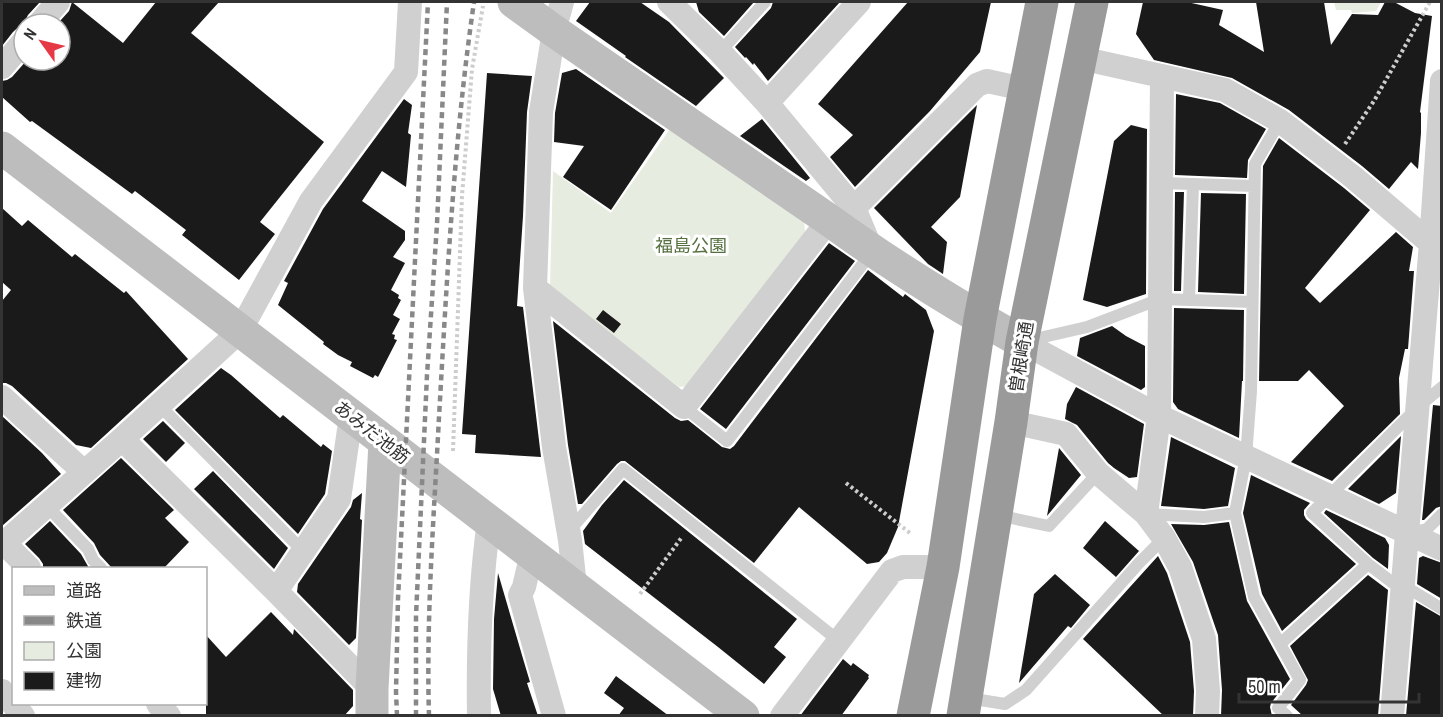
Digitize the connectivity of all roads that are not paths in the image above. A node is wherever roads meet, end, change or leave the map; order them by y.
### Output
1 (410, 2) edge
2 (765, 2) edge
3 (859, 2) edge
4 (1042, 2) edge
5 (1092, 2) edge
6 (498, 4) edge
7 (677, 4) edge
8 (558, 16) edge
9 (720, 52) junction
10 (12, 55) edge
11 (1080, 58) junction
12 (2, 67) edge
13 (1162, 76) junction
14 (1442, 81) edge
15 (1024, 89) junction
16 (766, 103) junction
17 (1280, 120) junction
18 (2, 148) edge
19 (1161, 183) junction
20 (1193, 184) junction
21 (1254, 186) junction
22 (841, 214) junction
23 (1436, 248) edge
24 (872, 251) junction
25 (534, 288) junction
26 (1160, 299) junction
27 (1190, 300) junction
28 (1252, 302) junction
29 (980, 319) junction
30 (240, 331) junction
31 (1022, 342) junction
32 (1442, 387) edge
33 (2, 397) edge
34 (159, 405) junction
35 (684, 407) junction
36 (1418, 407) junction
37 (351, 416) junction
38 (1159, 416) junction
39 (1011, 422) junction
40 (122, 439) junction
41 (385, 442) junction
42 (1246, 457) junction
43 (84, 472) junction
44 (1098, 473) junction
45 (1329, 496) junction
46 (46, 505) junction
47 (1235, 513) junction
48 (1146, 514) junction
49 (1442, 514) edge
50 (996, 515) junction
51 (489, 521) junction
52 (568, 531) junction
53 (1408, 533) junction
54 (1164, 538) junction
55 (3, 544) edge
56 (1442, 549) edge
57 (303, 551) junction
58 (532, 553) junction
59 (1368, 564) junction
60 (28, 567) edge
61 (100, 567) edge
62 (943, 567) junction
63 (1403, 585) junction
64 (575, 586) junction
65 (276, 591) junction
66 (1442, 609) edge
67 (839, 640) junction
68 (1280, 644) junction
69 (2, 691) edge
70 (372, 702) edge
71 (12, 703) edge
72 (964, 706) edge
73 (479, 716) edge
74 (554, 716) edge
75 (743, 716) edge
76 (782, 716) edge
77 (913, 716) edge
78 (1207, 716) edge
79 (1287, 716) edge
80 (1392, 716) edge

1 - 30 street
2 - 9 lane
3 - 16 street
4 - 15 highway
5 - 11 highway, 曽根崎通
6 - 8 street
7 - 9 street
8 - 22 street
8 - 25 street
9 - 16 street
10 - 12 street
11 - 13 street
11 - 31 highway, 曽根崎通
13 - 17 street
13 - 19 street
14 - 23 street
15 - 22 street
15 - 29 highway
16 - 22 street
17 - 21 lane
17 - 23 street
18 - 30 street, あみだ池筋
19 - 20 lane
19 - 26 street
20 - 21 lane
20 - 27 lane
21 - 28 lane
22 - 24 street
22 - 35 street
23 - 36 street
24 - 29 street
24 - 35 lane
25 - 35 street
25 - 52 street
26 - 27 lane
26 - 31 lane
26 - 38 street
27 - 28 lane
28 - 42 lane
29 - 31 street
29 - 62 highway
30 - 34 street
30 - 37 street, あみだ池筋
31 - 38 street
31 - 39 highway, 曽根崎通
32 - 36 lane
33 - 43 street
34 - 40 street
34 - 57 lane
36 - 45 lane
36 - 53 street
37 - 41 street, あみだ池筋
37 - 57 street
38 - 42 street
38 - 48 street
39 - 44 street
39 - 50 highway, 曽根崎通
40 - 43 street
40 - 65 street
41 - 51 street, あみだ池筋
41 - 70 street
42 - 45 street
42 - 47 lane
43 - 46 street
44 - 48 street
44 - 50 lane
45 - 53 street
45 - 59 lane
46 - 55 street
46 - 61 lane
47 - 48 lane
47 - 68 lane
48 - 54 street
49 - 53 lane
50 - 72 highway, 曽根崎通
51 - 58 street, あみだ池筋
51 - 73 street
52 - 64 street
52 - 67 lane
53 - 56 street
53 - 63 street
54 - 72 lane
54 - 78 street
55 - 60 street
57 - 65 street
58 - 64 street, あみだ池筋
58 - 74 street
59 - 63 lane
59 - 68 lane
62 - 67 street
62 - 77 highway
63 - 66 lane
63 - 80 street
64 - 75 street, あみだ池筋
65 - 70 street
67 - 76 street
68 - 79 lane
69 - 71 street

